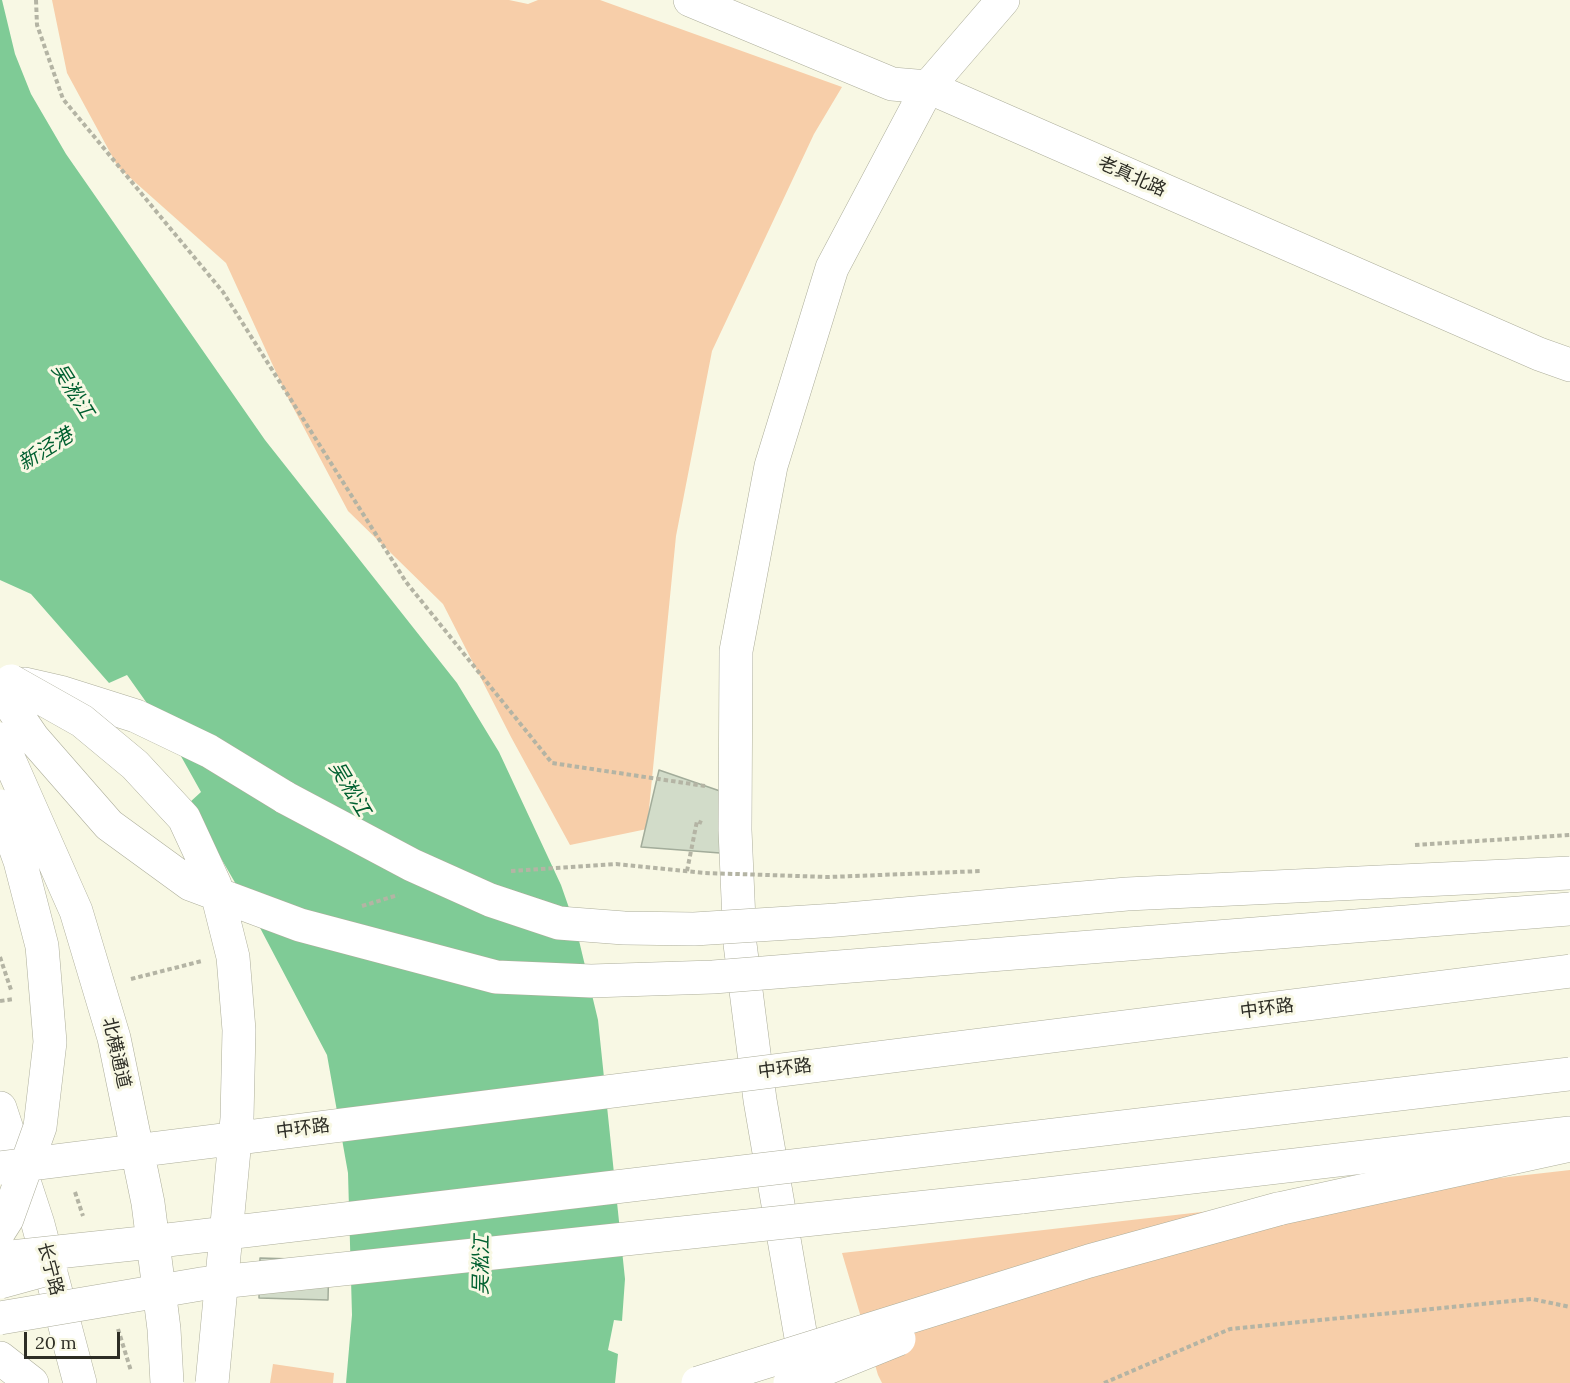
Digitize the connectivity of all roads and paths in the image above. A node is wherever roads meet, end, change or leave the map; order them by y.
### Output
1 (36, 0) edge
2 (690, 0) edge
3 (1003, 0) edge
4 (928, 87) junction
5 (1570, 365) edge
6 (4, 683) edge
7 (0, 739) edge
8 (735, 790) junction
9 (0, 806) edge
10 (1570, 835) edge
11 (1408, 845) dead end
12 (982, 871) dead end
13 (501, 872) dead end
14 (1570, 873) edge
15 (404, 894) dead end
16 (1570, 909) edge
17 (351, 910) dead end
18 (207, 959) dead end
19 (1570, 972) edge
20 (126, 980) dead end
21 (21, 998) dead end
22 (0, 1001) edge
23 (1570, 1074) edge
24 (0, 1108) edge
25 (1570, 1132) edge
26 (0, 1144) edge
27 (1570, 1145) edge
28 (129, 1151) junction
29 (0, 1168) edge
30 (0, 1230) edge
31 (142, 1243) junction
32 (0, 1258) edge
33 (1089, 1261) junction
34 (0, 1282) edge
35 (1570, 1307) edge
36 (0, 1318) edge
37 (0, 1358) edge
38 (0, 1374) edge
39 (3, 1383) edge
40 (32, 1383) edge
41 (80, 1383) edge
42 (167, 1383) edge
43 (212, 1383) edge
44 (698, 1383) edge
45 (790, 1383) edge
46 (809, 1383) edge
47 (1104, 1383) edge

1 - 8 path
2 - 4 main road, 老真北路
3 - 4 main road
4 - 5 main road, 老真北路
4 - 8 main road
6 - 14 main road, bridge
6 - 16 main road, bridge
6 - 43 main road, bridge
7 - 42 main road, 北横通道, bridge
8 - 46 main road
9 - 30 main road, bridge
10 - 11 path, bridge
12 - 13 path, bridge
15 - 17 path, bridge
18 - 20 path, bridge
19 - 28 main road, 中环路, bridge
21 - 22 path, bridge
23 - 31 main road, bridge
24 - 41 main road, 长宁路
25 - 36 main road, bridge
26 - 28 main road, bridge
27 - 33 main road, bridge
28 - 29 main road, 中环路, bridge
31 - 32 main road, bridge
31 - 34 main road, bridge
33 - 44 main road, bridge
33 - 45 main road, bridge
35 - 47 path
37 - 40 main road
38 - 39 main road

